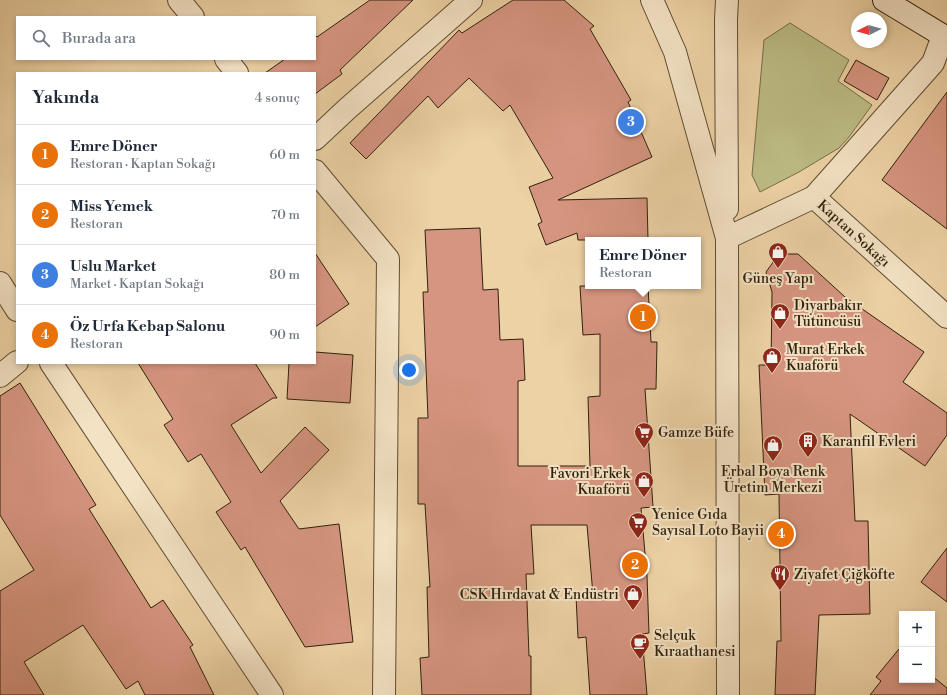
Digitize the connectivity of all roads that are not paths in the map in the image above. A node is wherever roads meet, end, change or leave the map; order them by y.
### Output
1 (179, 0) edge
2 (471, 0) edge
3 (652, 0) edge
4 (727, 0) edge
5 (884, 0) edge
6 (192, 16) edge
7 (945, 37) edge
8 (227, 60) edge
9 (236, 72) edge
10 (316, 138) edge
11 (316, 172) edge
12 (814, 197) junction
13 (727, 238) junction
14 (0, 283) edge
15 (16, 308) edge
16 (947, 318) edge
17 (16, 363) edge
18 (52, 364) edge
19 (0, 376) edge
20 (272, 695) edge
21 (384, 695) edge
22 (728, 695) edge

1 - 6 street
2 - 10 street
3 - 13 street
4 - 13 street
5 - 7 street
7 - 12 street
8 - 9 street
11 - 21 street
12 - 13 street, Kaptan Sokağı
12 - 16 street, Kaptan Sokağı
13 - 22 street
14 - 15 street
17 - 19 street
18 - 20 street

